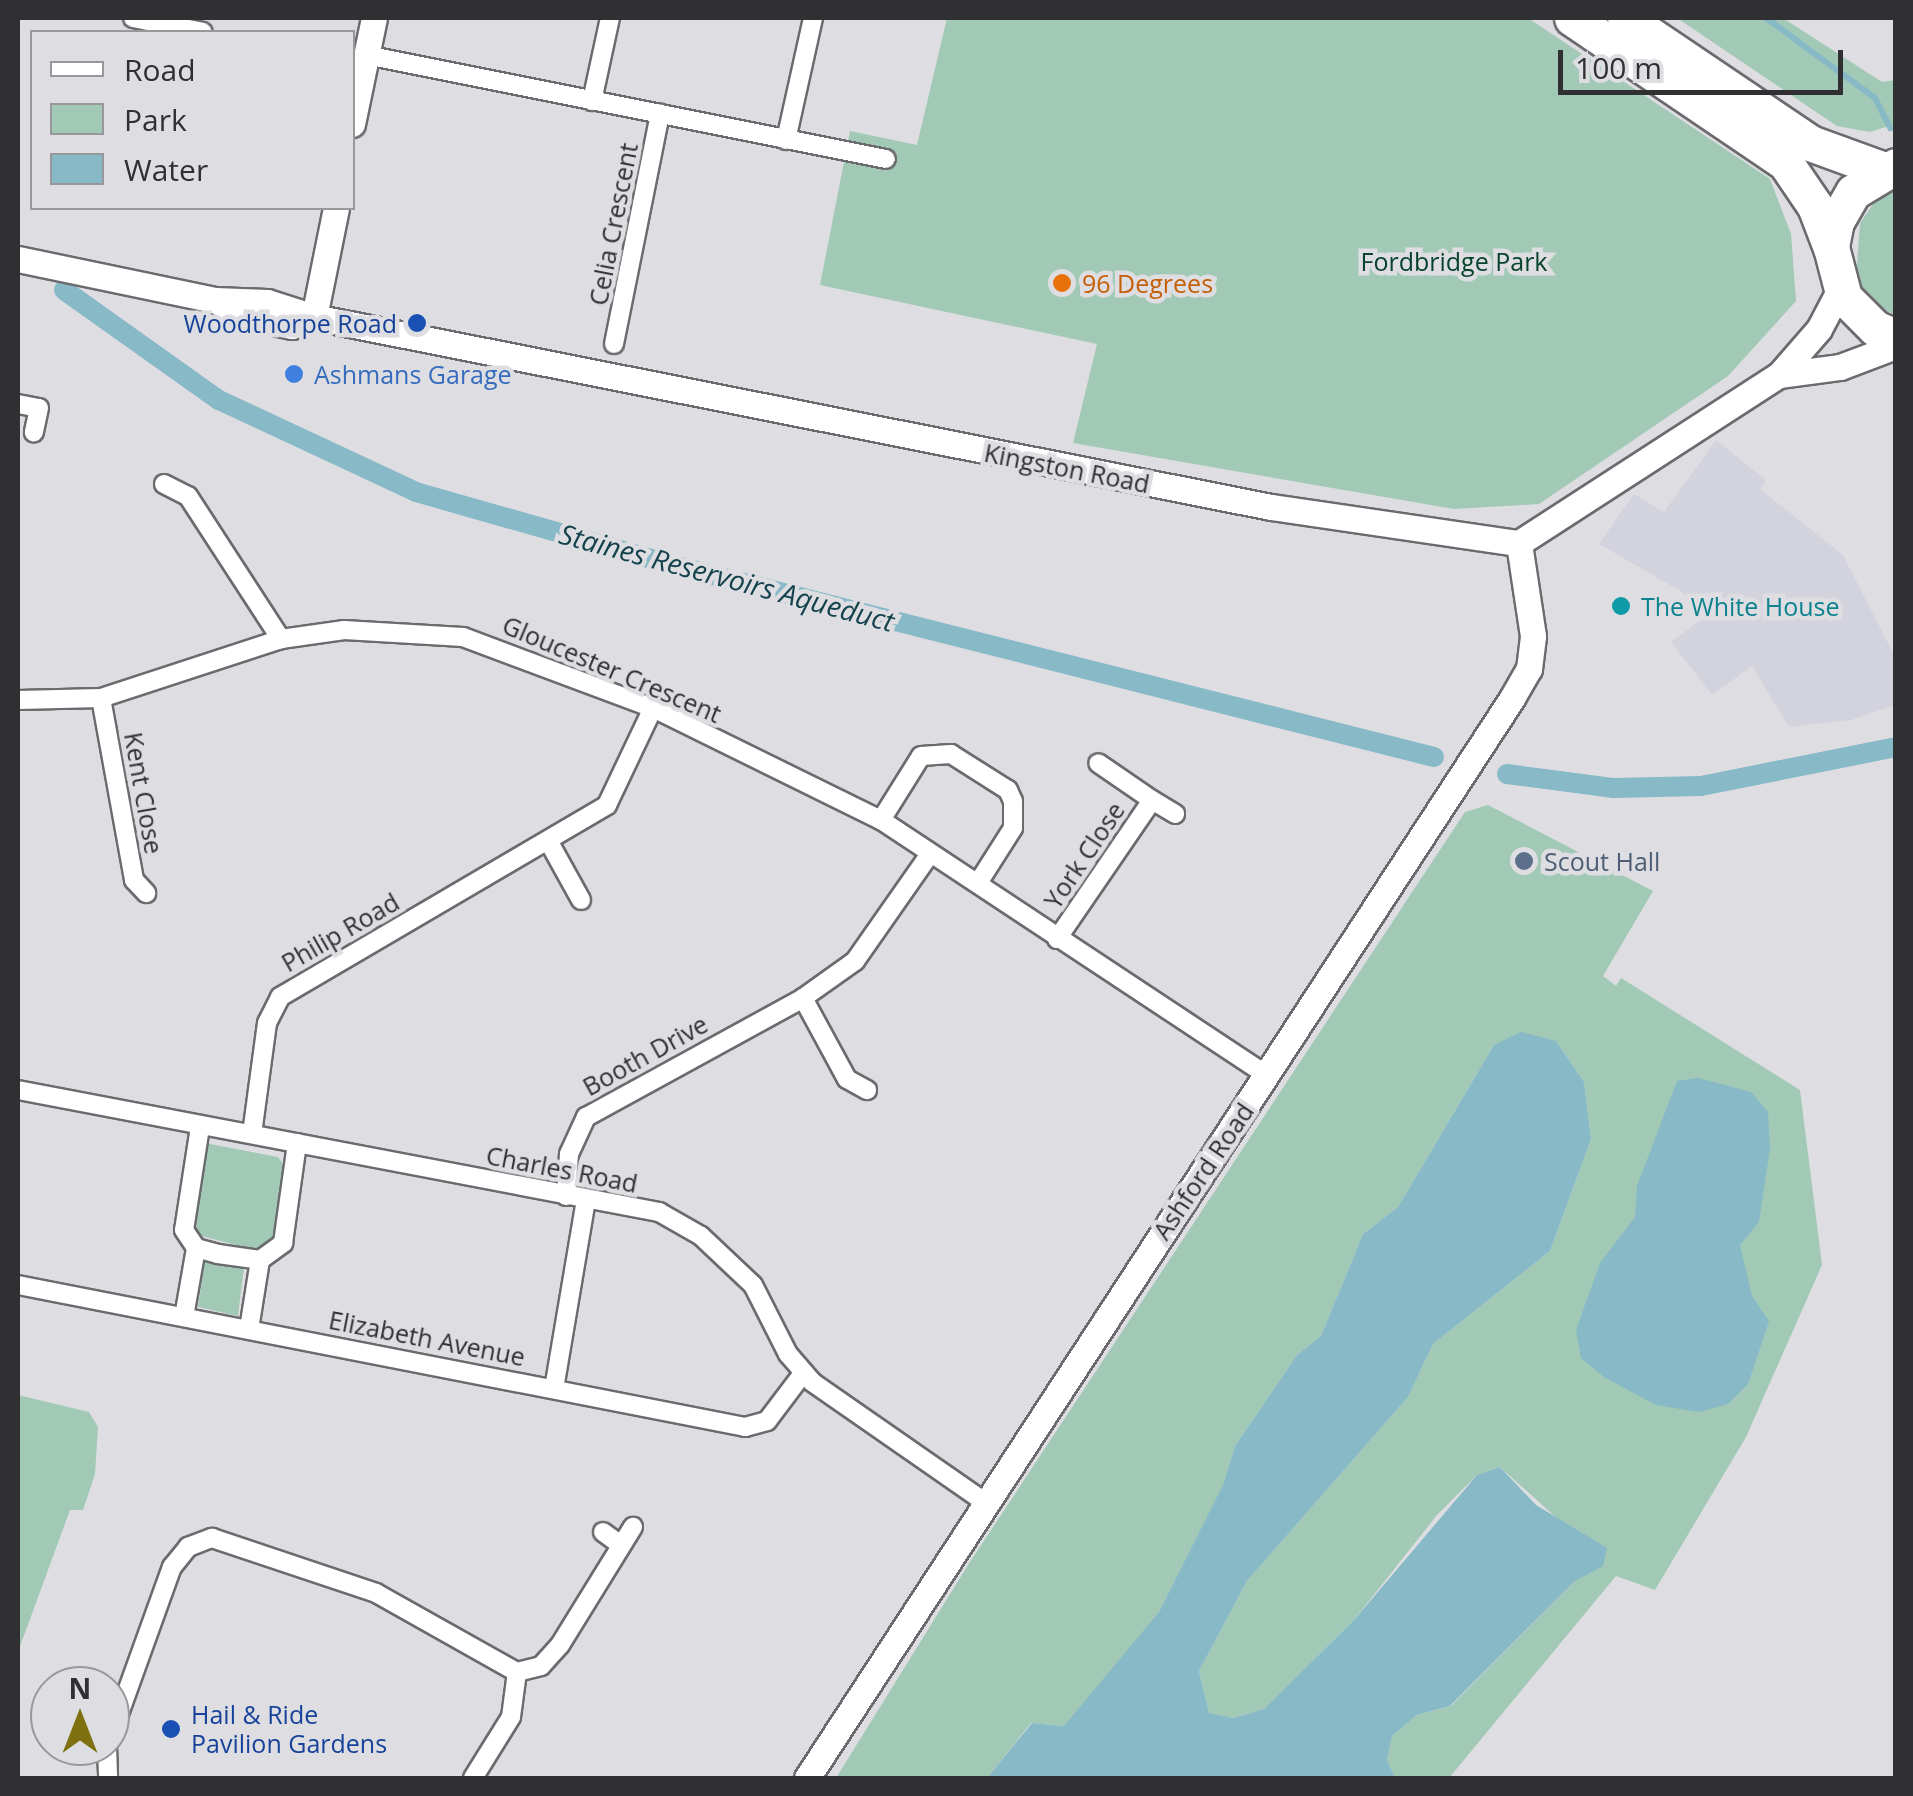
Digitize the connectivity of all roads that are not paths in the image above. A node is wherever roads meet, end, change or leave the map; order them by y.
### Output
1 (135, 18) edge
2 (374, 18) edge
3 (610, 18) edge
4 (813, 18) edge
5 (1572, 18) edge
6 (1625, 18) edge
7 (193, 30) edge
8 (361, 61) edge
9 (592, 100) junction
10 (355, 103) edge
11 (660, 114) junction
12 (786, 140) junction
13 (886, 159) dead end
14 (1890, 168) edge
15 (336, 210) edge
16 (1831, 248) junction
17 (18, 259) edge
18 (1840, 289) junction
19 (314, 317) junction
20 (1896, 336) edge
21 (614, 344) dead end
22 (1896, 346) edge
23 (1779, 375) junction
24 (18, 404) edge
25 (34, 432) dead end
26 (164, 484) dead end
27 (1518, 543) junction
28 (282, 640) junction
29 (101, 698) junction
30 (18, 700) edge
31 (653, 708) junction
32 (1098, 763) dead end
33 (1152, 800) junction
34 (1174, 814) dead end
35 (881, 820) junction
36 (550, 844) junction
37 (930, 854) junction
38 (978, 883) junction
39 (146, 893) dead end
40 (581, 900) dead end
41 (1057, 938) junction
42 (803, 998) junction
43 (1268, 1076) junction
44 (18, 1090) edge
45 (866, 1090) dead end
46 (200, 1127) junction
47 (252, 1134) junction
48 (296, 1143) junction
49 (566, 1196) junction
50 (586, 1200) junction
51 (196, 1248) junction
52 (260, 1260) junction
53 (18, 1285) edge
54 (184, 1317) junction
55 (249, 1329) junction
56 (804, 1372) junction
57 (554, 1389) junction
58 (986, 1503) junction
59 (633, 1527) dead end
60 (603, 1532) dead end
61 (622, 1545) junction
62 (518, 1672) junction
63 (130, 1683) edge
64 (473, 1778) edge
65 (806, 1778) edge

1 - 7 street
2 - 8 main road
3 - 9 street
4 - 12 street
5 - 16 highway
6 - 14 highway
8 - 9 street, Celia Crescent
8 - 10 main road
9 - 11 street, Celia Crescent
11 - 12 street, Celia Crescent
11 - 21 street, Celia Crescent
12 - 13 street, Celia Crescent
14 - 16 highway
15 - 19 main road
16 - 18 highway
17 - 19 main road, Kingston Road
18 - 20 highway
18 - 23 main road
19 - 27 main road, Kingston Road
22 - 23 main road
23 - 27 main road
24 - 25 street
26 - 28 street
27 - 43 main road, Ashford Road
28 - 29 street, Gloucester Crescent
28 - 31 street, Gloucester Crescent
29 - 30 street, Gloucester Crescent
29 - 39 street, Kent Close
31 - 35 street, Gloucester Crescent
31 - 36 street, Philip Road
32 - 33 street, York Close
33 - 34 street, York Close
33 - 41 street, York Close
35 - 37 street, Gloucester Crescent
35 - 38 street
36 - 40 street
36 - 47 street, Philip Road
37 - 38 street, Gloucester Crescent
37 - 42 street, Booth Drive
38 - 41 street, Gloucester Crescent
41 - 43 street, Gloucester Crescent
42 - 45 street
42 - 49 street, Booth Drive
43 - 58 main road, Ashford Road
44 - 46 street, Charles Road
46 - 47 street, Charles Road
46 - 51 street
47 - 48 street, Charles Road
48 - 49 street, Charles Road
48 - 52 street
49 - 50 street, Charles Road
50 - 56 street, Charles Road
50 - 57 street
51 - 52 street
51 - 54 street
52 - 55 street
53 - 54 street, Elizabeth Avenue
54 - 55 street, Elizabeth Avenue
55 - 57 street, Elizabeth Avenue
56 - 57 street, Elizabeth Avenue
56 - 58 street, Charles Road
58 - 65 main road, Ashford Road
59 - 61 street
60 - 61 street
61 - 62 street
62 - 63 street
62 - 64 street

